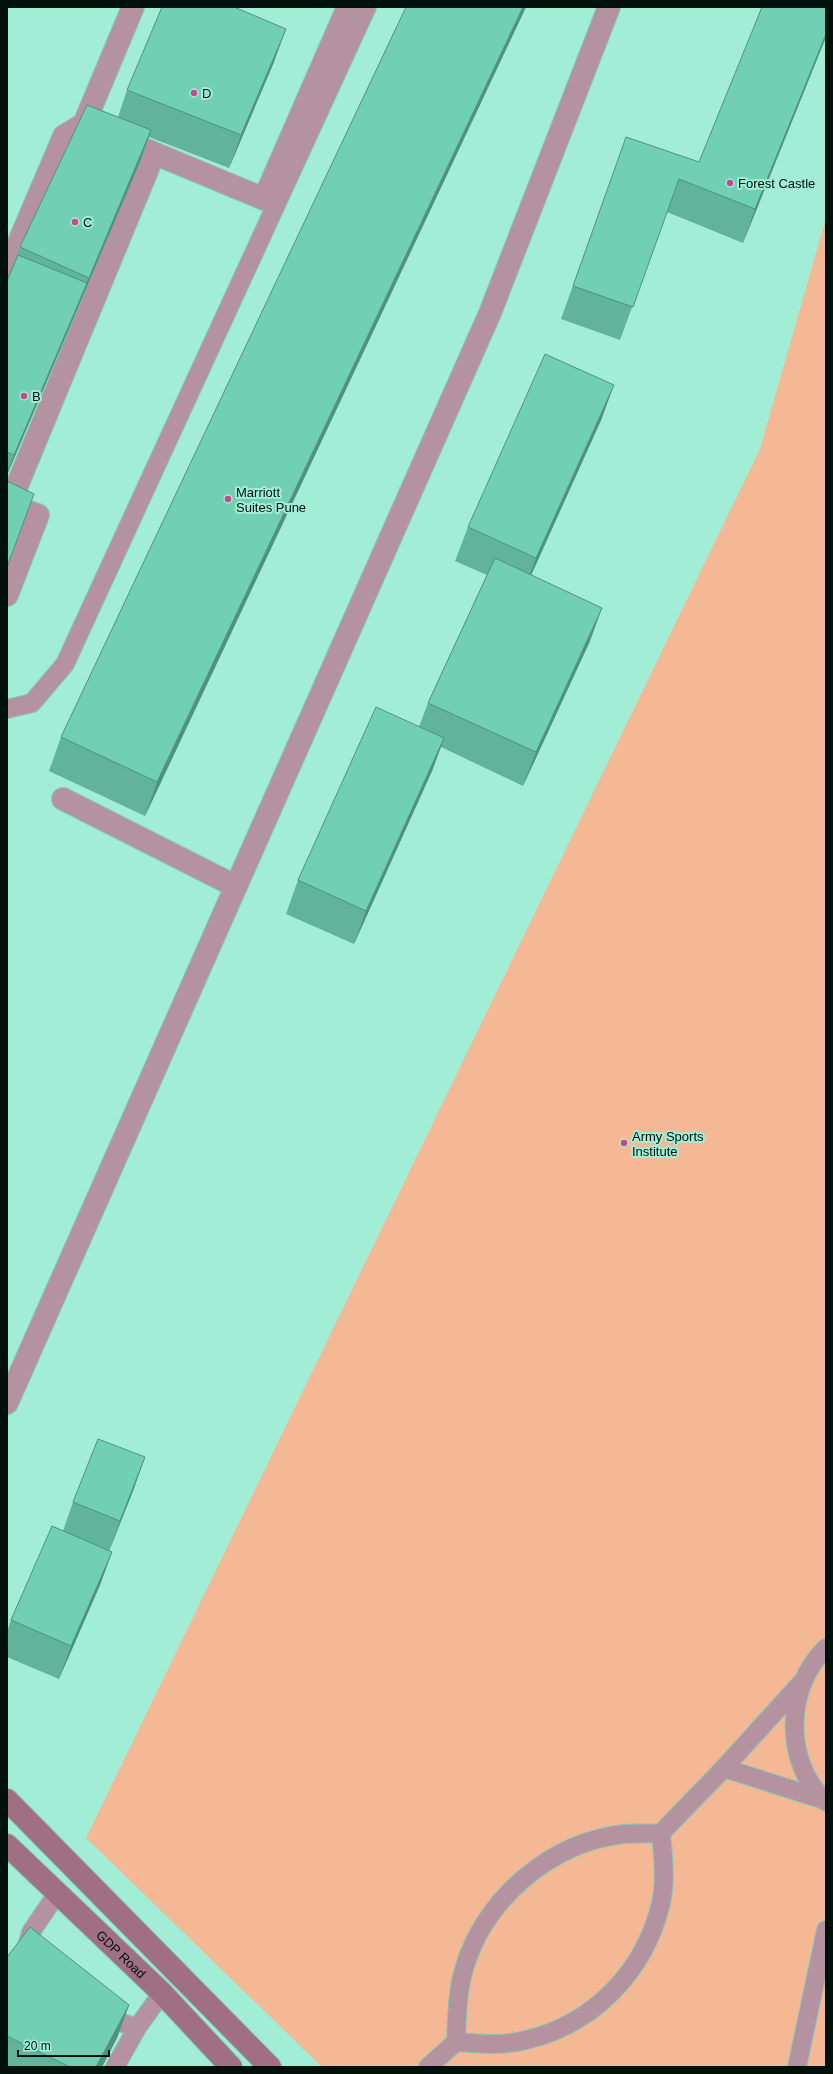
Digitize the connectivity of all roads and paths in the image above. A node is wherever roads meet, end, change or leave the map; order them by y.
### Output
1 (133, 7) edge
2 (348, 7) edge
3 (367, 7) edge
4 (609, 7) edge
5 (84, 124) junction
6 (154, 154) junction
7 (7, 270) edge
8 (8, 505) edge
9 (7, 595) edge
10 (7, 709) edge
11 (63, 799) dead end
12 (235, 886) junction
13 (7, 1403) edge
14 (826, 1648) edge
15 (802, 1683) junction
16 (724, 1768) junction
17 (7, 1800) edge
18 (825, 1801) edge
19 (661, 1834) junction
20 (8, 1851) edge
21 (58, 1892) junction
22 (826, 1930) edge
23 (43, 1962) edge
24 (162, 1993) junction
25 (91, 2000) edge
26 (137, 2028) junction
27 (456, 2042) junction
28 (115, 2067) edge
29 (231, 2067) edge
30 (270, 2067) edge
31 (428, 2067) edge
32 (797, 2067) edge

1 - 5 street
2 - 6 street
3 - 10 lane
4 - 12 street
5 - 6 street
5 - 7 street
6 - 8 street
8 - 9 street
11 - 12 street
12 - 13 street
14 - 15 lane
15 - 16 lane
15 - 18 lane
16 - 18 lane
16 - 19 lane
17 - 30 main road
19 - 27 lane
19 - 27 lane
20 - 21 main road, GDP Road
21 - 23 lane
21 - 24 main road, GDP Road
22 - 32 lane
24 - 26 lane
24 - 29 main road, GDP Road
25 - 26 lane
26 - 28 lane
27 - 31 lane

